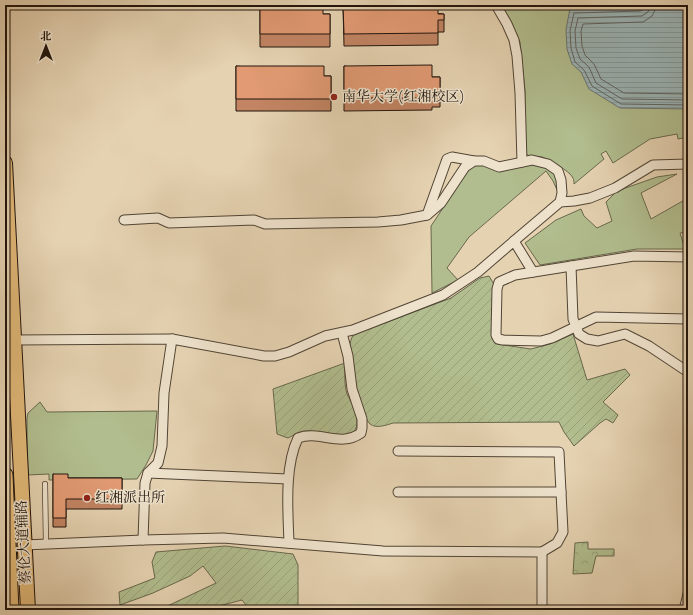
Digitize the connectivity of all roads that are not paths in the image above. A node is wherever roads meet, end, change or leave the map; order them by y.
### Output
1 (496, 5) edge
2 (474, 161) junction
3 (522, 162) junction
4 (5, 163) edge
5 (688, 164) edge
6 (560, 202) junction
7 (427, 215) junction
8 (124, 220) dead end
9 (514, 241) junction
10 (688, 257) edge
11 (571, 266) junction
12 (533, 272) junction
13 (688, 320) edge
14 (576, 327) junction
15 (342, 333) junction
16 (172, 339) junction
17 (14, 340) junction
18 (688, 372) edge
19 (398, 451) dead end
20 (148, 473) junction
21 (5, 474) edge
22 (288, 479) junction
23 (45, 484) dead end
24 (398, 492) dead end
25 (561, 492) junction
26 (143, 540) junction
27 (46, 544) junction
28 (289, 544) junction
29 (24, 545) junction
30 (542, 552) junction
31 (688, 594) edge
32 (11, 610) edge
33 (28, 610) edge
34 (542, 610) edge
35 (684, 610) edge

1 - 3 street
2 - 3 street
2 - 7 street
2 - 7 street
3 - 6 street
4 - 17 main road, 蔡伦大道辅路
5 - 6 street
6 - 9 street
7 - 8 street
9 - 12 street
9 - 15 street
10 - 11 street
11 - 12 street
11 - 14 street
12 - 14 street
13 - 14 street
14 - 18 street
15 - 16 street
15 - 22 street
16 - 17 street
16 - 20 street
17 - 29 main road, 蔡伦大道辅路
19 - 25 street
20 - 22 street
20 - 26 street
21 - 32 highway
22 - 28 street
23 - 27 lane
24 - 25 street
25 - 30 street
26 - 27 street
26 - 28 street
27 - 29 street
28 - 30 street
29 - 33 main road, 蔡伦大道辅路
30 - 34 street
31 - 35 street

